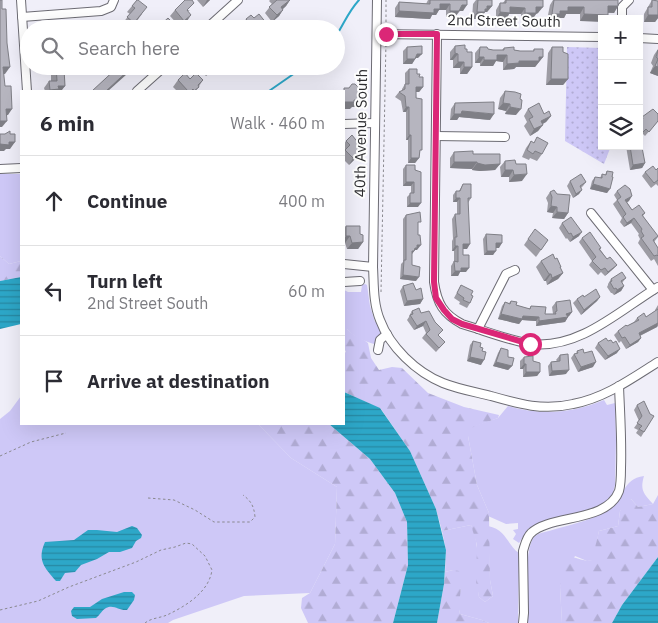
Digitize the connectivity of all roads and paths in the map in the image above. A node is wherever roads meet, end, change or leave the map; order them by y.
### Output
1 (21, 0) edge
2 (114, 0) edge
3 (238, 0) edge
4 (377, 0) edge
5 (386, 0) edge
6 (629, 0) edge
7 (622, 15) edge
8 (22, 17) junction
9 (22, 20) edge
10 (216, 20) edge
11 (377, 34) junction
12 (386, 34) junction
13 (437, 34) junction
14 (598, 37) edge
15 (643, 38) edge
16 (658, 39) edge
17 (26, 75) edge
18 (155, 75) edge
19 (27, 90) edge
20 (139, 90) edge
21 (375, 123) junction
22 (345, 124) edge
23 (436, 136) junction
24 (505, 137) dead end
25 (20, 168) edge
26 (0, 169) edge
27 (592, 213) dead end
28 (345, 264) edge
29 (373, 267) junction
30 (515, 270) dead end
31 (345, 282) edge
32 (360, 282) dead end
33 (655, 288) edge
34 (380, 298) dead end
35 (478, 329) junction
36 (387, 334) junction
37 (378, 350) dead end
38 (658, 362) edge
39 (619, 386) junction
40 (66, 433) dead end
41 (0, 456) edge
42 (243, 495) dead end
43 (148, 498) dead end
44 (0, 610) edge
45 (145, 623) edge
46 (522, 623) edge

1 - 8 street
2 - 8 street
3 - 10 street
4 - 11 street, 40th Avenue South
5 - 12 path
6 - 7 street
8 - 9 street
11 - 12 street, 2nd Street South
11 - 21 street, 40th Avenue South
12 - 13 street, 2nd Street South
12 - 34 path
13 - 14 street, 2nd Street South
13 - 23 street
15 - 16 street
17 - 19 street
18 - 20 street
21 - 22 street
21 - 29 street, 40th Avenue South
23 - 24 street
23 - 35 street
25 - 26 street
27 - 33 street
28 - 29 street
29 - 36 street, 40th Avenue South
30 - 35 street
31 - 32 street
33 - 35 street
36 - 37 street
36 - 39 street, 40th Avenue South
38 - 39 street, 40th Avenue South
39 - 46 street
40 - 41 path
42 - 43 path
44 - 45 path

